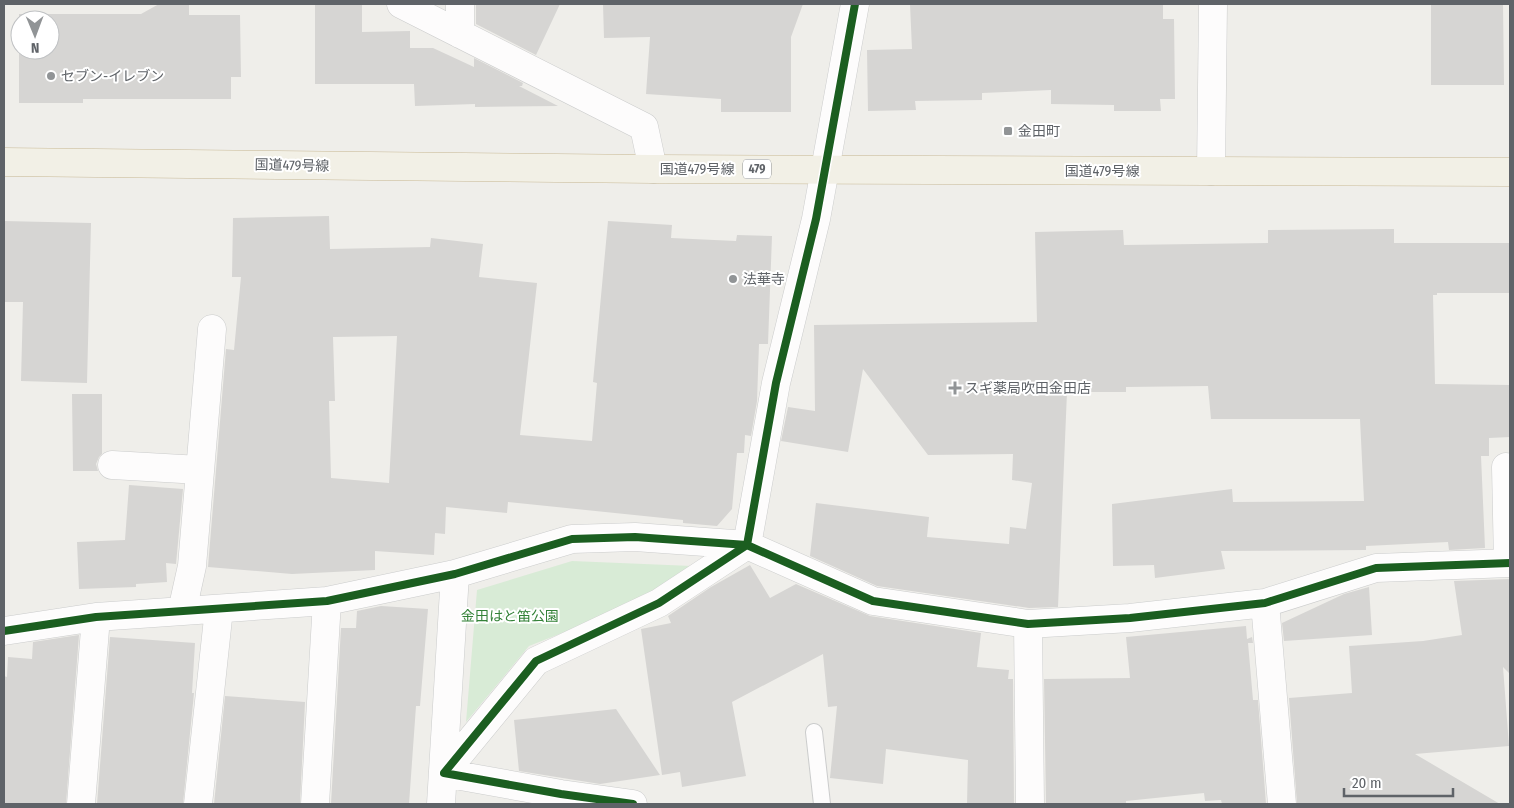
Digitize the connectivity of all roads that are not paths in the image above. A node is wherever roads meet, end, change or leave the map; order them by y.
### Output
1 (401, 4) edge
2 (460, 4) edge
3 (855, 4) edge
4 (1213, 4) edge
5 (460, 34) junction
6 (4, 162) edge
7 (653, 169) junction
8 (825, 169) junction
9 (1211, 171) junction
10 (1510, 172) edge
11 (212, 329) dead end
12 (112, 465) dead end
13 (1506, 467) dead end
14 (200, 470) junction
15 (747, 545) junction
16 (1509, 563) edge
17 (454, 574) junction
18 (327, 601) junction
19 (1265, 603) junction
20 (218, 608) junction
21 (182, 611) junction
22 (96, 617) junction
23 (1028, 624) junction
24 (4, 631) edge
25 (814, 732) dead end
26 (444, 773) junction
27 (561, 799) edge
28 (81, 804) edge
29 (198, 804) edge
30 (315, 804) edge
31 (441, 804) edge
32 (633, 804) edge
33 (822, 804) edge
34 (1030, 804) edge
35 (1282, 804) edge

1 - 5 street
2 - 5 street
3 - 8 street
4 - 9 street
5 - 7 street
6 - 7 highway, 国道479号線 / 479
7 - 8 highway, 国道479号線 / 479
8 - 9 highway, 国道479号線 / 479
8 - 15 street
9 - 10 highway, 国道479号線 / 479
11 - 14 street
12 - 14 street
13 - 16 street
14 - 21 street
15 - 17 street
15 - 23 street
15 - 26 street
16 - 19 street
17 - 18 street
17 - 26 street
18 - 20 street
18 - 30 street
19 - 23 street
19 - 35 street
20 - 21 street
20 - 29 street
21 - 22 street
22 - 24 street
22 - 28 street
23 - 34 street
25 - 33 lane
26 - 27 street
26 - 31 street
27 - 32 street

